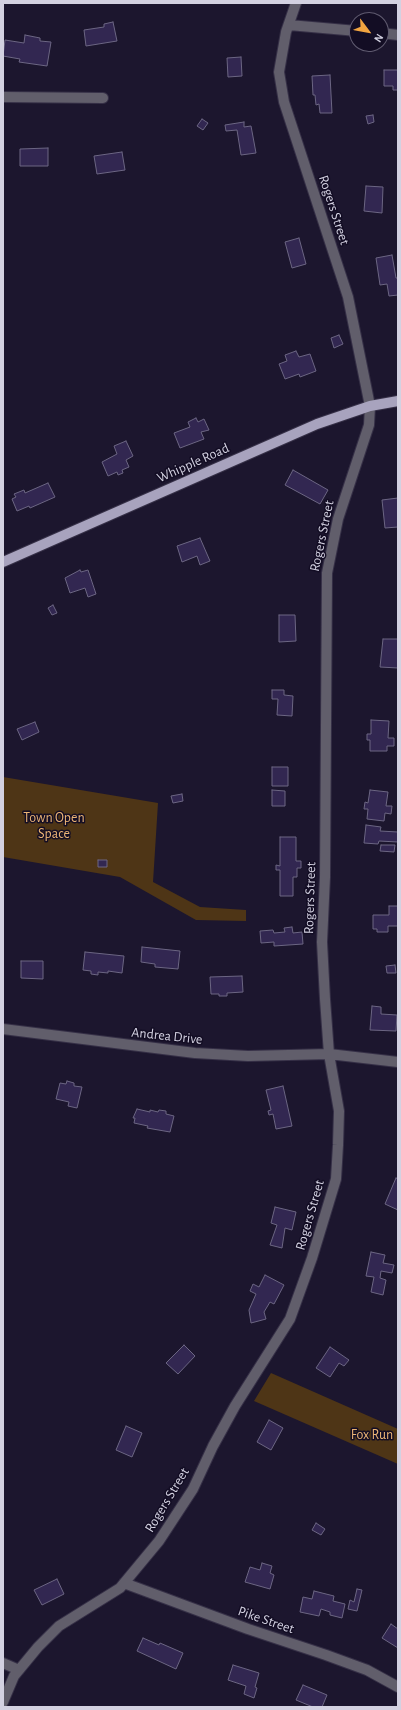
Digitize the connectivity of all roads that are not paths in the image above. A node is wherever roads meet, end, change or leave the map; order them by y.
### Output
1 (296, 3) edge
2 (289, 25) junction
3 (349, 30) edge
4 (3, 97) edge
5 (103, 98) dead end
6 (398, 401) edge
7 (370, 406) junction
8 (3, 562) edge
9 (3, 1029) edge
10 (329, 1054) junction
11 (398, 1062) edge
12 (124, 1583) junction
13 (3, 1663) edge
14 (19, 1670) junction
15 (398, 1687) edge
16 (3, 1702) edge

1 - 2 street, Rogers Street
2 - 3 street
2 - 7 street, Rogers Street
4 - 5 street
6 - 7 main road, Whipple Road
7 - 8 main road, Whipple Road
7 - 10 street, Rogers Street
9 - 10 street, Andrea Drive
10 - 11 street, Andrea Drive
10 - 12 street, Rogers Street
12 - 14 street, Rogers Street
12 - 15 street, Pike Street
13 - 14 street
14 - 16 street, Rogers Street

